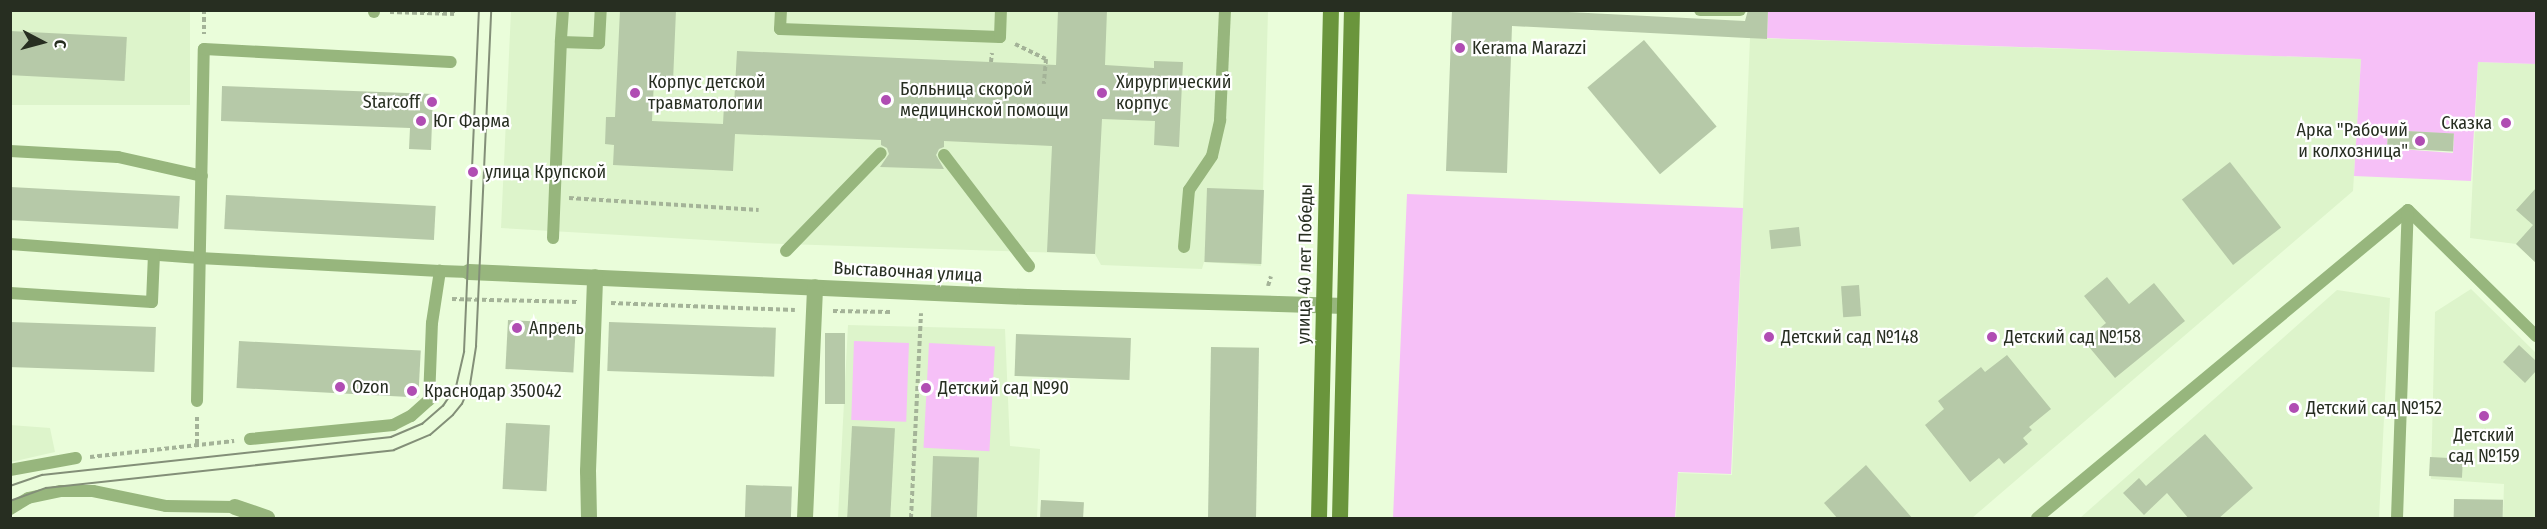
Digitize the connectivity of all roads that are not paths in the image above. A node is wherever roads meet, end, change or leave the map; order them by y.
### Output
1 (563, 10) edge
2 (601, 10) edge
3 (781, 10) edge
4 (1001, 10) edge
5 (1225, 10) edge
6 (1331, 10) edge
7 (1352, 10) edge
8 (1700, 10) edge
9 (1740, 10) edge
10 (561, 42) junction
11 (451, 62) dead end
12 (10, 151) edge
13 (881, 153) dead end
14 (944, 155) dead end
15 (202, 176) junction
16 (2408, 210) junction
17 (553, 238) dead end
18 (10, 244) edge
19 (1184, 247) dead end
20 (786, 251) dead end
21 (154, 255) junction
22 (199, 258) junction
23 (1029, 266) dead end
24 (440, 271) junction
25 (469, 272) joint
26 (595, 278) junction
27 (815, 287) junction
28 (10, 293) edge
29 (1323, 306) junction
30 (1345, 306) junction
31 (2536, 336) edge
32 (196, 401) road end
33 (250, 439) road end
34 (76, 458) road end
35 (10, 470) edge
36 (235, 507) joint
37 (10, 509) edge
38 (267, 519) edge
39 (589, 519) edge
40 (805, 519) edge
41 (1319, 519) edge
42 (1340, 519) edge
43 (2037, 519) edge
44 (2397, 519) edge

1 - 10 lane
2 - 10 lane
3 - 4 lane
5 - 19 lane
6 - 29 main road, улица 40 лет Победы
7 - 30 main road
8 - 9 lane
10 - 17 lane
11 - 15 lane
12 - 15 lane
13 - 20 lane
14 - 23 lane
15 - 22 lane
16 - 31 lane
16 - 43 lane
16 - 44 lane
18 - 21 lane
21 - 22 lane
21 - 28 lane
22 - 24 lane
22 - 32 lane
24 - 25 lane
24 - 33 lane
25 - 26 street, Выставочная улица
26 - 27 street, Выставочная улица
26 - 39 street
27 - 29 street, Выставочная улица
27 - 40 street
29 - 30 street, Выставочная улица
29 - 41 main road, улица 40 лет Победы
30 - 42 main road
34 - 35 lane
36 - 37 lane
36 - 38 street

